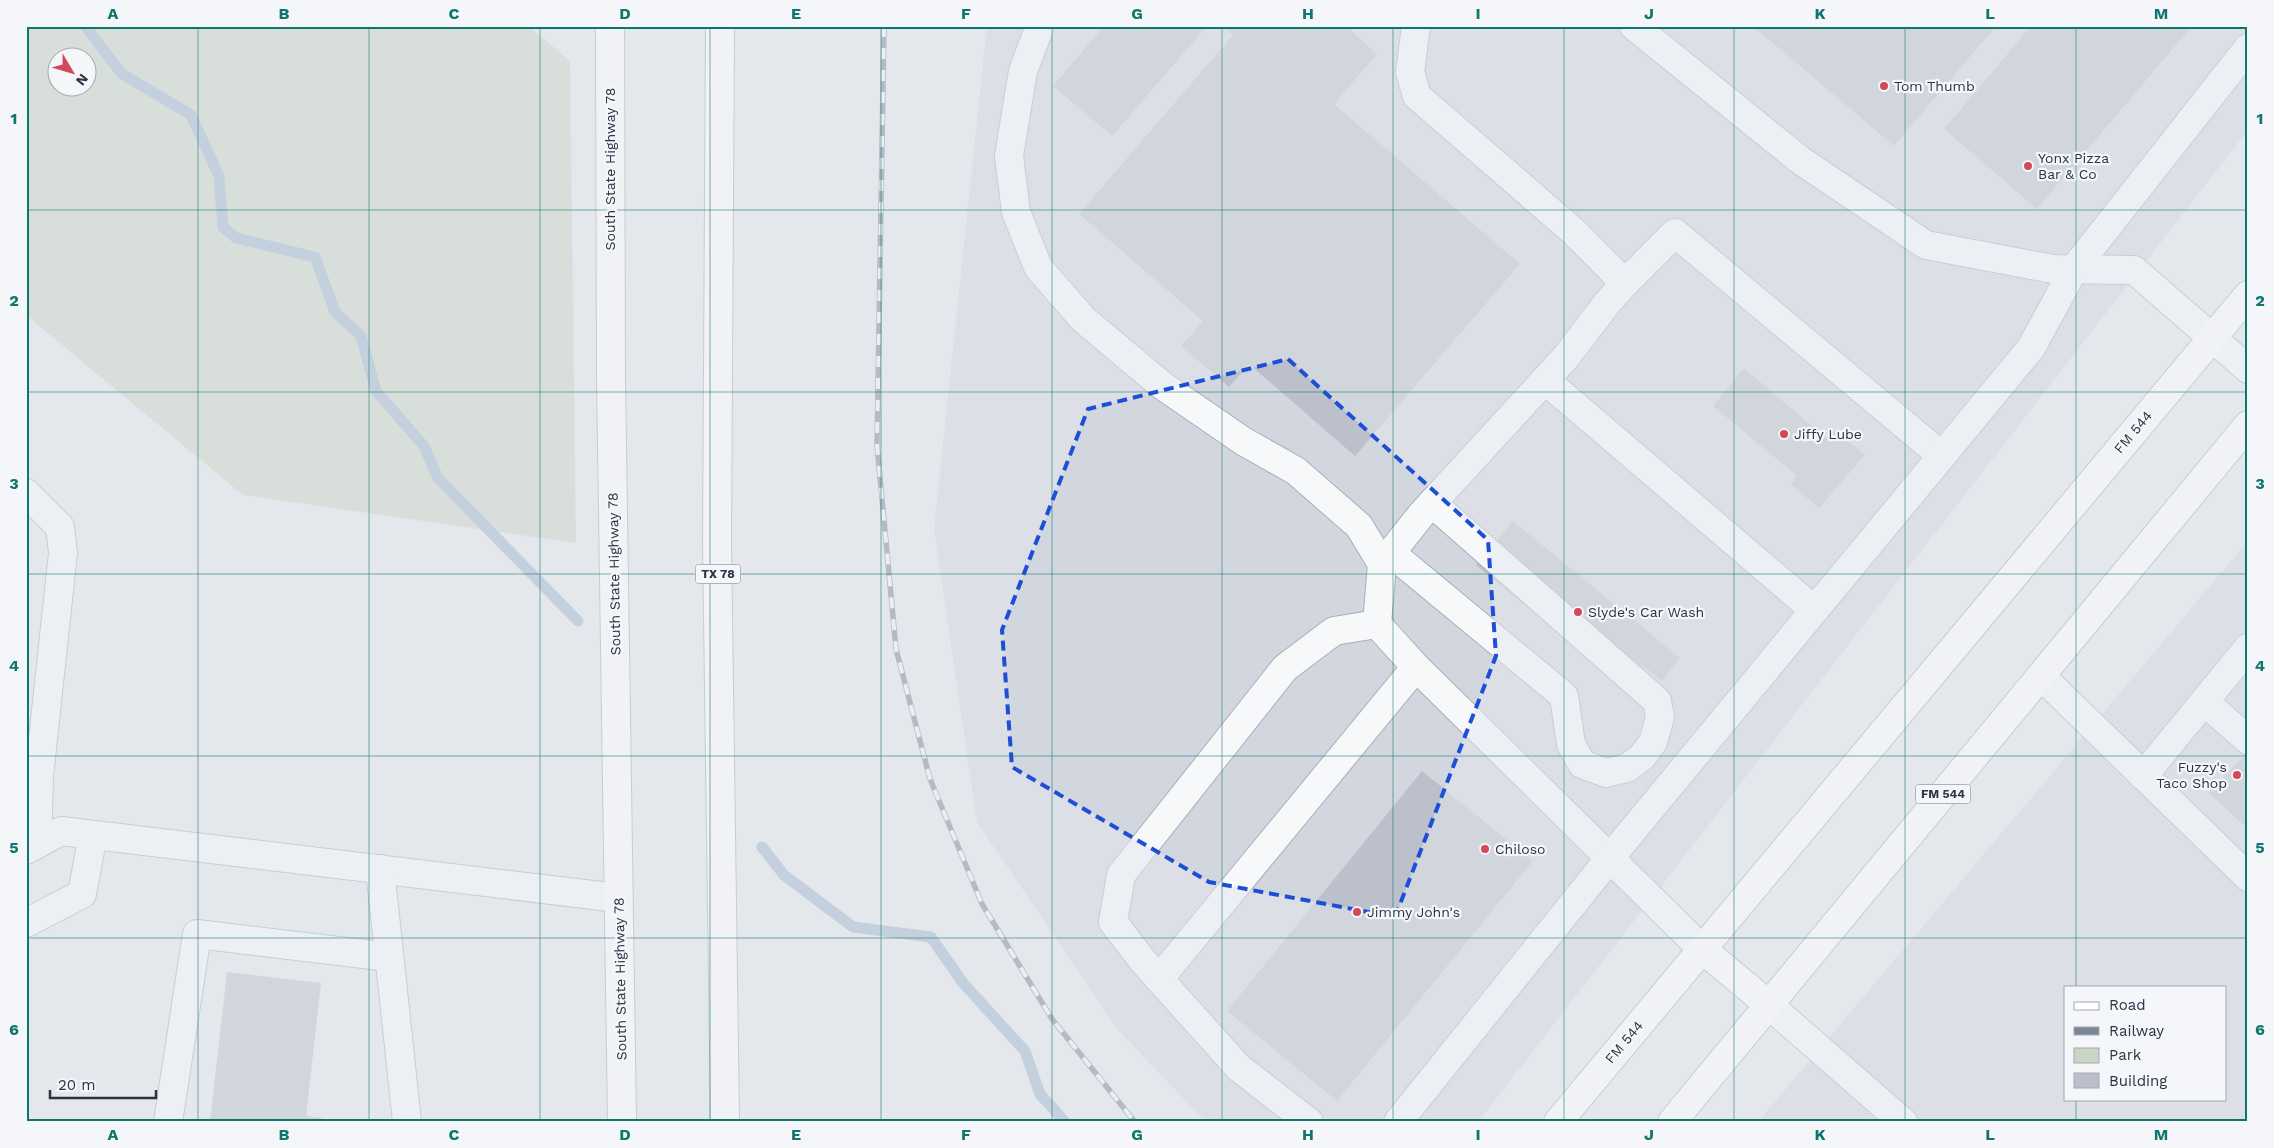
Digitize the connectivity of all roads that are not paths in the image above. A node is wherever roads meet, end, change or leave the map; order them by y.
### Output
1 (610, 26) edge
2 (720, 26) edge
3 (1040, 26) edge
4 (1416, 26) edge
5 (1634, 26) edge
6 (2248, 48) edge
7 (2074, 269) junction
8 (1625, 283) junction
9 (2248, 295) edge
10 (2212, 338) junction
11 (2248, 369) edge
12 (1545, 380) junction
13 (2248, 425) edge
14 (1942, 456) junction
15 (26, 493) edge
16 (1432, 503) junction
17 (1386, 559) junction
18 (1814, 610) junction
19 (1377, 624) junction
20 (2247, 650) edge
21 (1416, 668) junction
22 (2040, 676) junction
23 (2205, 702) junction
24 (2248, 740) edge
25 (2143, 776) junction
26 (93, 835) junction
27 (31, 847) edge
28 (1609, 859) junction
29 (380, 869) junction
30 (2248, 877) edge
31 (618, 898) junction
32 (26, 923) edge
33 (1702, 948) junction
34 (390, 957) junction
35 (1159, 979) junction
36 (1769, 1005) junction
37 (168, 1122) edge
38 (407, 1122) edge
39 (622, 1122) edge
40 (725, 1122) edge
41 (1309, 1122) edge
42 (1398, 1122) edge
43 (1558, 1122) edge
44 (1672, 1122) edge
45 (1902, 1122) edge

1 - 31 main road, South State Highway 78
2 - 40 main road, TX 78
3 - 17 street
4 - 8 street
5 - 7 street
6 - 7 street
7 - 10 street
7 - 14 street
8 - 12 street
8 - 14 street
9 - 10 main road, FM 544 / FM 544
10 - 11 street
10 - 33 main road, FM 544 / FM 544
12 - 16 street
12 - 18 street
13 - 22 main road, FM 544 / FM 544
14 - 18 street
15 - 27 street
16 - 17 street
16 - 17 street
17 - 19 street
18 - 28 street
19 - 21 street
19 - 35 street
20 - 23 street
21 - 28 street
21 - 35 street
22 - 25 street
22 - 36 main road, FM 544 / FM 544
23 - 24 street
23 - 25 street
25 - 30 street
26 - 27 street
26 - 29 street
26 - 32 street
28 - 33 street
28 - 42 street
29 - 31 street
29 - 34 street
31 - 39 main road, South State Highway 78
33 - 36 main road
33 - 43 main road, FM 544 / FM 544
34 - 37 street
34 - 38 street
35 - 41 street
36 - 44 main road, FM 544 / FM 544
36 - 45 street

